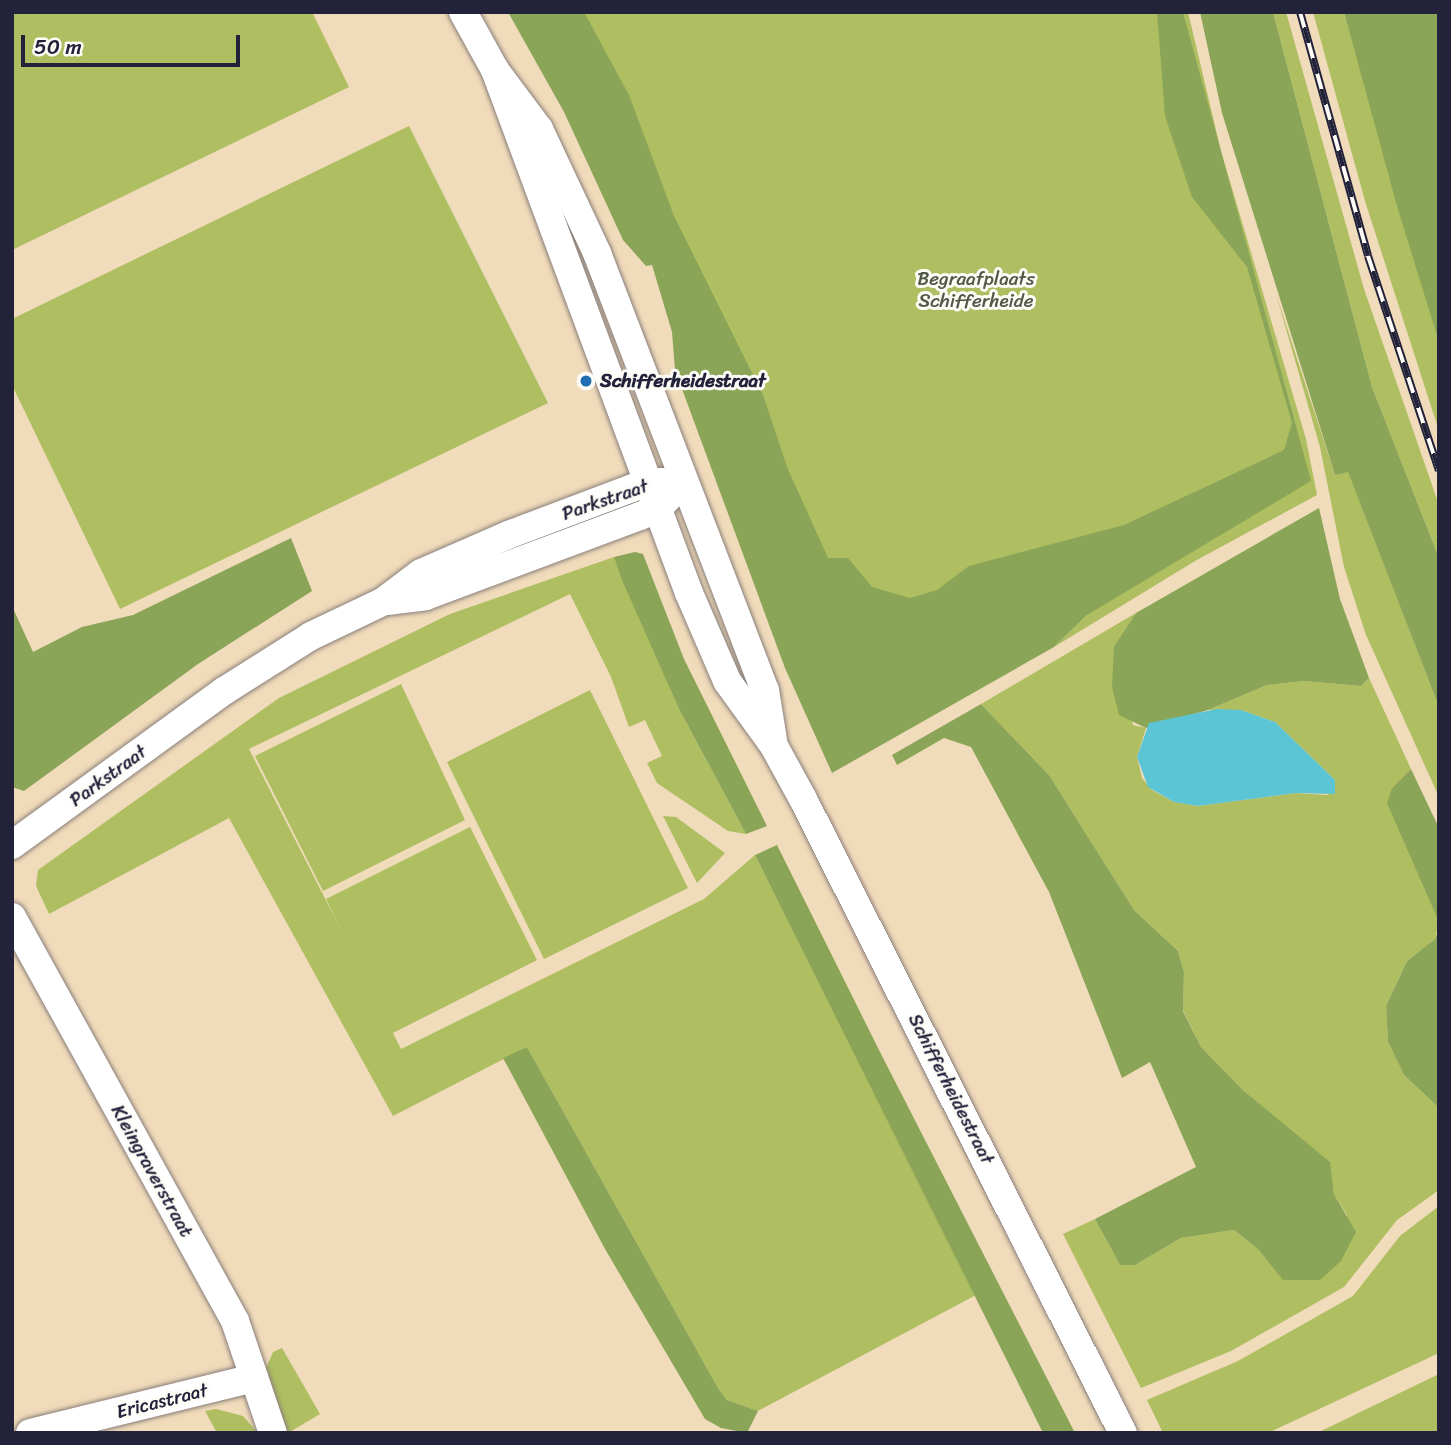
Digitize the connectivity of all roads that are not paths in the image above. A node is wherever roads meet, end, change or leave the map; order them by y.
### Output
1 (463, 12) edge
2 (495, 70) junction
3 (685, 481) junction
4 (648, 482) junction
5 (657, 509) junction
6 (384, 601) junction
7 (774, 746) junction
8 (12, 845) edge
9 (12, 917) edge
10 (254, 1378) junction
11 (30, 1433) edge
12 (273, 1433) edge
13 (1123, 1433) edge

1 - 2 street, Schifferheidestraat
2 - 3 street, Schifferheidestraat
2 - 4 street, Schifferheidestraat
3 - 4 street, Parkstraat
3 - 5 street, Parkstraat
3 - 7 street, Schifferheidestraat
4 - 5 street, Schifferheidestraat
4 - 6 street, Parkstraat
5 - 6 street, Parkstraat
5 - 7 street, Schifferheidestraat
6 - 8 street, Parkstraat
7 - 13 street, Schifferheidestraat
9 - 10 street, Kleingraverstraat
10 - 11 street, Ericastraat
10 - 12 street, Kleingraverstraat

